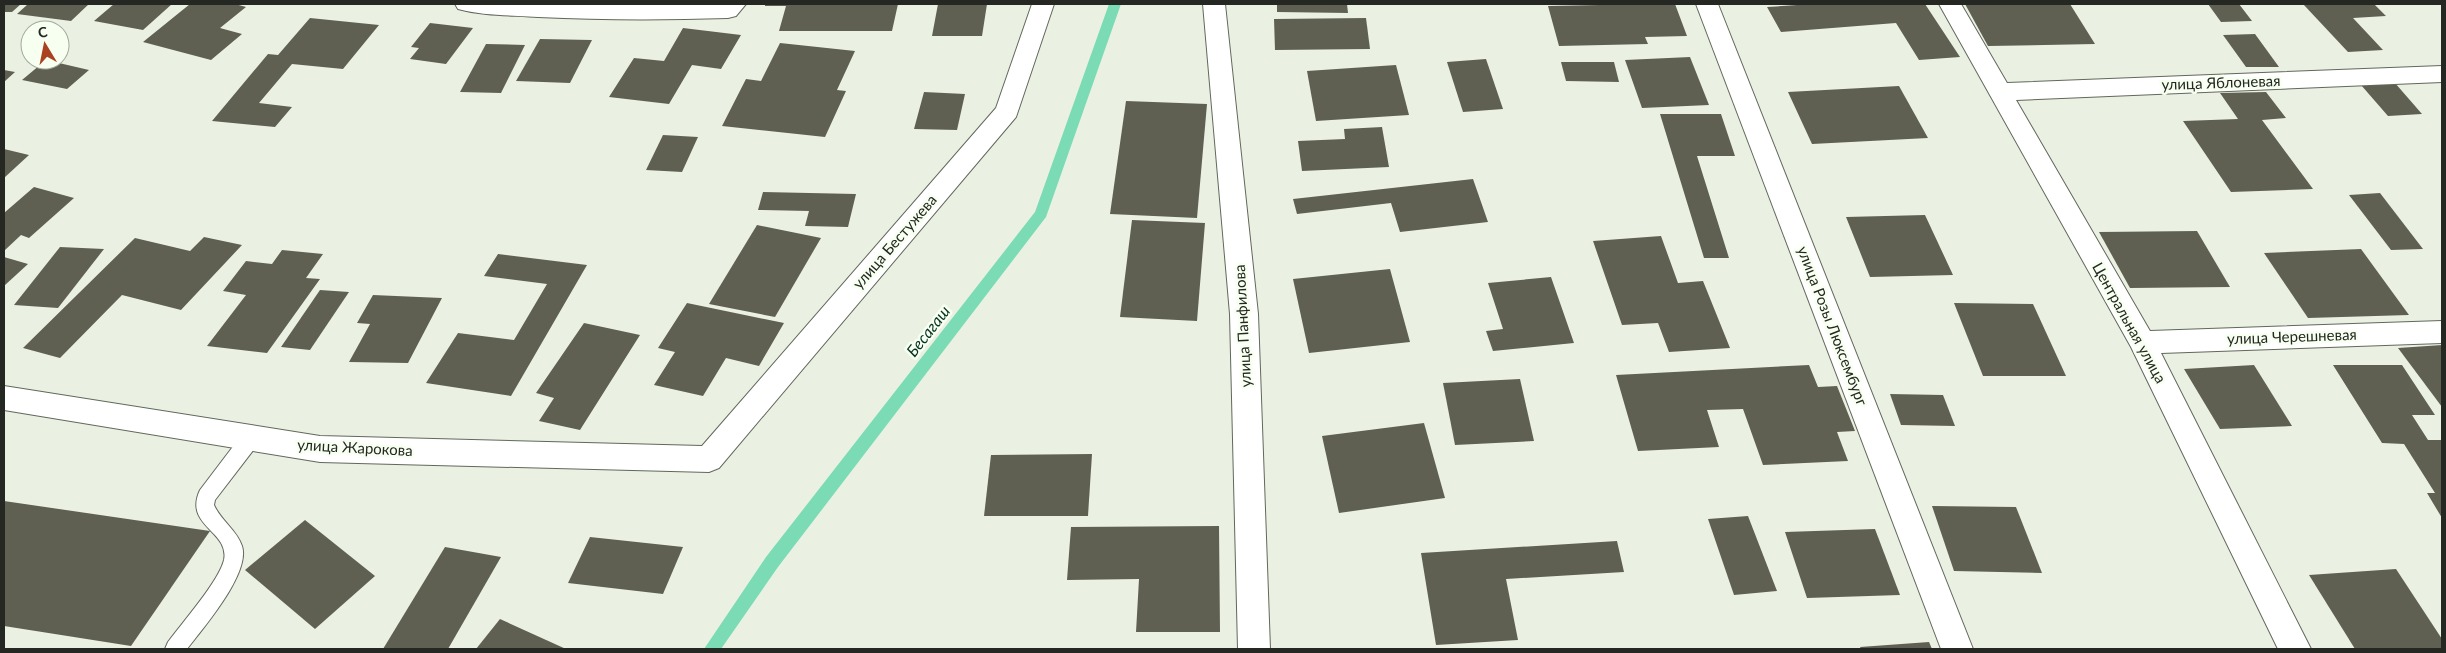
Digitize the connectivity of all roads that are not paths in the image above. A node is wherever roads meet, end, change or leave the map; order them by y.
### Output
1 (466, 4) edge
2 (735, 4) edge
3 (1042, 4) edge
4 (1214, 4) edge
5 (1707, 4) edge
6 (1950, 4) edge
7 (2442, 74) edge
8 (1999, 92) junction
9 (2442, 332) edge
10 (2142, 342) junction
11 (4, 398) edge
12 (252, 438) junction
13 (709, 459) joint
14 (176, 649) edge
15 (1254, 649) edge
16 (1957, 649) edge
17 (2295, 649) edge

1 - 2 street
3 - 13 street, улица Бестужева
4 - 15 street, улица Панфилова
5 - 16 street, улица Розы Люксембург
6 - 8 street, Центральная улица
7 - 8 street, улица Яблоневая
8 - 10 street, Центральная улица
9 - 10 street, улица Черешневая
10 - 17 street, Центральная улица
11 - 12 street, улица Жарокова
12 - 13 street, улица Жарокова
12 - 14 lane

